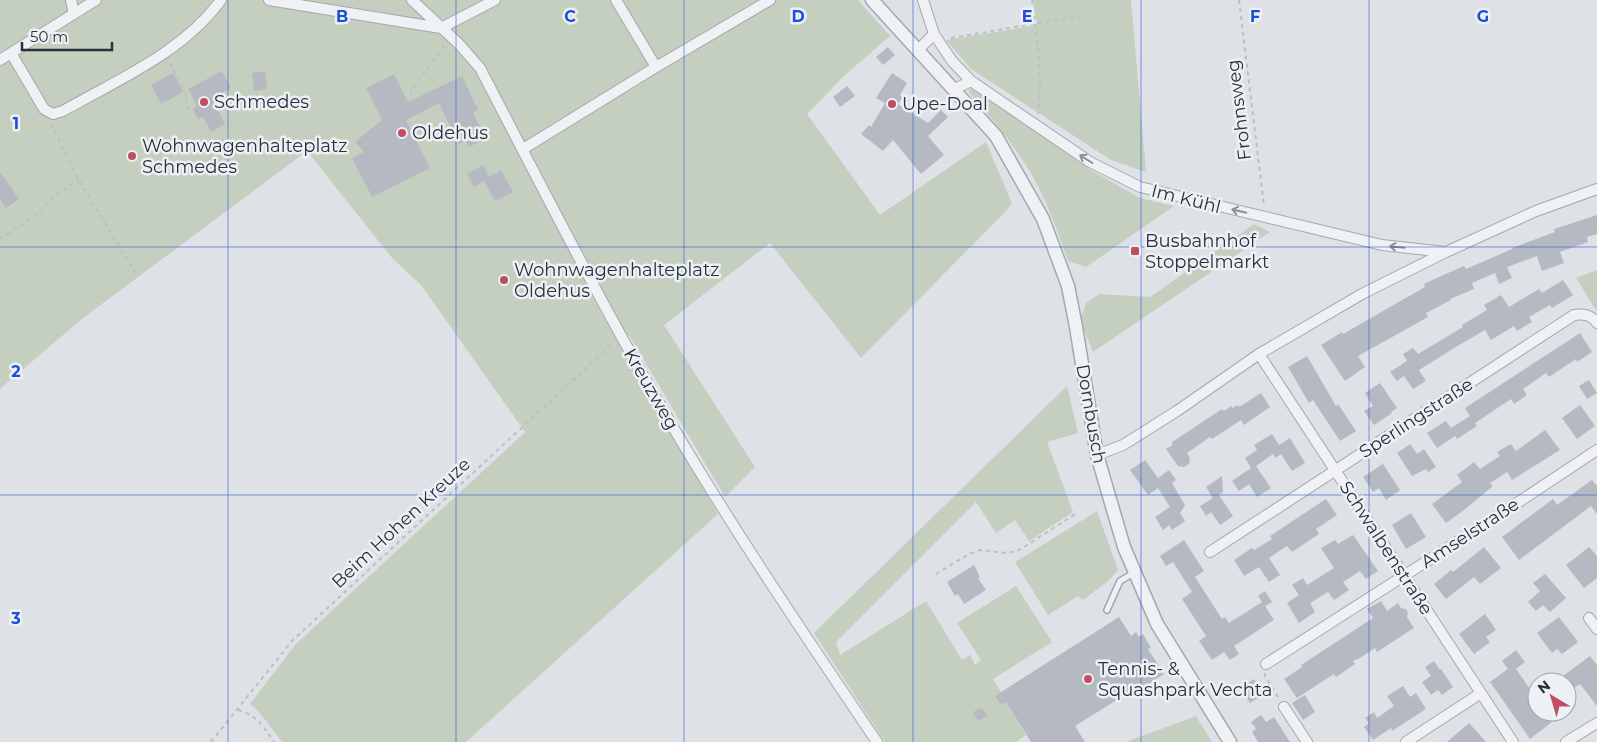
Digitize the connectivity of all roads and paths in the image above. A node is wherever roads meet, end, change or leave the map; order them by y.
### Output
1 (71, 0) edge
2 (96, 0) edge
3 (222, 0) edge
4 (269, 0) edge
5 (412, 0) edge
6 (616, 0) edge
7 (770, 0) edge
8 (872, 0) edge
9 (923, 0) edge
10 (1032, 0) edge
11 (1239, 0) edge
12 (491, 1) edge
13 (74, 14) junction
14 (1086, 16) dead end
15 (1035, 23) junction
16 (441, 28) junction
17 (936, 37) junction
18 (918, 50) junction
19 (11, 53) junction
20 (165, 54) junction
21 (0, 60) edge
22 (656, 67) junction
23 (971, 81) junction
24 (955, 89) junction
25 (44, 109) junction
26 (188, 110) dead end
27 (410, 111) dead end
28 (1037, 126) junction
29 (522, 149) junction
30 (78, 179) junction
31 (1597, 189) edge
32 (1265, 218) junction
33 (0, 239) edge
34 (1446, 252) junction
35 (135, 272) dead end
36 (1597, 323) edge
37 (621, 335) junction
38 (1259, 354) junction
39 (1597, 450) edge
40 (1097, 456) junction
41 (1336, 470) junction
42 (1077, 512) dead end
43 (1210, 552) dead end
44 (1135, 573) junction
45 (936, 574) dead end
46 (1404, 576) junction
47 (1107, 610) dead end
48 (1590, 618) dead end
49 (1597, 629) edge
50 (1266, 664) joint
51 (1481, 693) junction
52 (1284, 707) joint
53 (238, 710) junction
54 (1597, 723) edge
55 (211, 742) edge
56 (274, 742) edge
57 (877, 742) edge
58 (1230, 742) edge
59 (1307, 742) edge
60 (1406, 742) edge
61 (1513, 742) edge
62 (1566, 742) edge

1 - 13 street
2 - 13 street
3 - 20 street
4 - 16 street
5 - 16 street, Kreuzweg
6 - 22 street
7 - 22 street
8 - 18 street, Dornbusch
9 - 17 street, Im Kühl
10 - 15 path
11 - 32 path, Frohnsweg
12 - 16 street
13 - 19 street
14 - 15 path
15 - 17 path
15 - 28 path
16 - 27 path
16 - 29 street, Kreuzweg
17 - 18 street
17 - 23 street, Im Kühl
18 - 24 street, Dornbusch
19 - 21 street
19 - 25 street
20 - 25 street
20 - 26 path
22 - 29 street
23 - 24 street
23 - 28 street, Im Kühl
24 - 40 street, Dornbusch
25 - 30 path
32 -> 28 street, Im Kühl
29 - 37 street, Kreuzweg
30 - 33 path
30 - 35 path
31 - 34 street
34 -> 32 street, Im Kühl
34 - 38 street
36 - 41 street, Sperlingstraße
37 - 53 path, Beim Hohen Kreuze
37 - 57 street, Kreuzweg
38 - 40 street
38 - 41 street, Schwalbenstraße
39 - 46 street, Amselstraße
40 - 44 street, Dornbusch
41 - 43 street, Sperlingstraße
41 - 46 street, Schwalbenstraße
42 - 45 path
44 - 47 lane
44 - 58 street, Dornbusch
46 - 50 street, Amselstraße
46 - 51 street, Schwalbenstraße
48 - 49 street
50 - 52 path
51 - 60 street
51 - 61 street, Schwalbenstraße
52 - 59 street
53 - 55 path, Beim Hohen Kreuze
53 - 56 path
54 - 62 street

